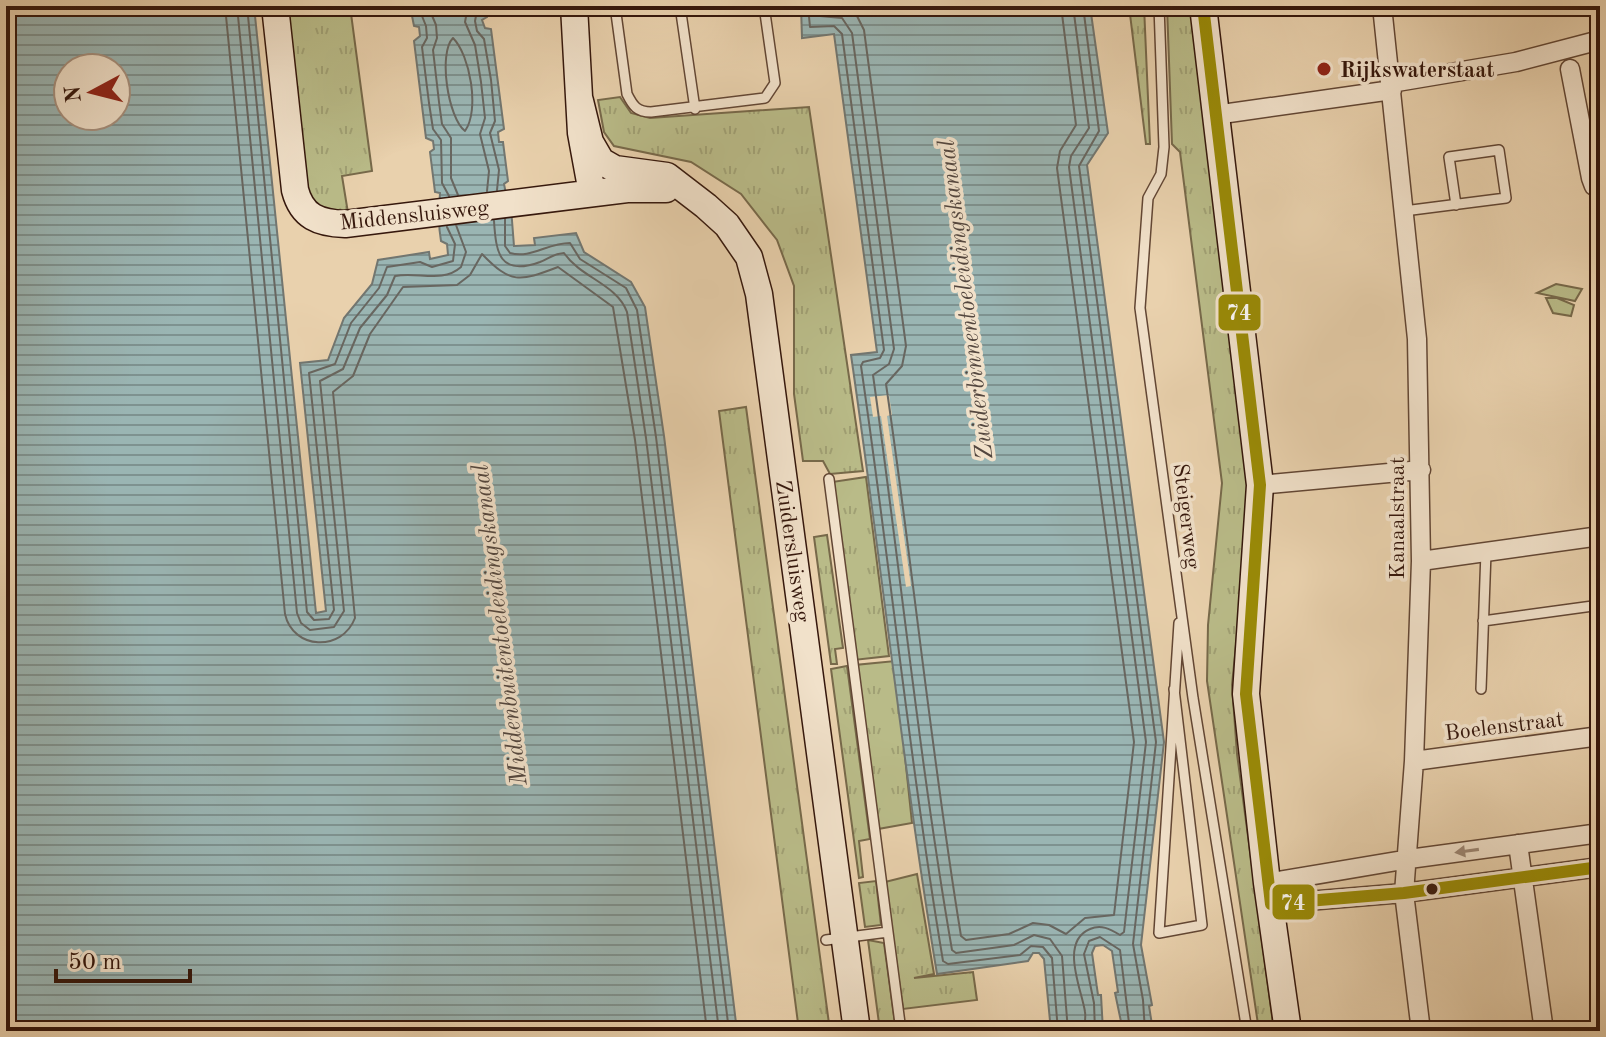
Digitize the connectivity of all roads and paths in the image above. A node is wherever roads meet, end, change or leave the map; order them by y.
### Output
1 (275, 6) edge
2 (574, 6) edge
3 (615, 6) edge
4 (680, 6) edge
5 (764, 6) edge
6 (1159, 6) edge
7 (1203, 6) edge
8 (1382, 6) edge
9 (1600, 40) edge
10 (1570, 69) dead end
11 (1392, 86) junction
12 (580, 101) junction
13 (695, 109) junction
14 (1215, 115) junction
15 (608, 165) junction
16 (1600, 185) edge
17 (687, 191) junction
18 (597, 192) junction
19 (1456, 205) junction
20 (1404, 211) junction
21 (1421, 470) junction
22 (829, 479) dead end
23 (1260, 485) junction
24 (1600, 536) edge
25 (1486, 552) junction
26 (1421, 561) junction
27 (1181, 603) junction
28 (1600, 605) edge
29 (1483, 621) junction
30 (1174, 689) junction
31 (1481, 689) dead end
32 (1600, 736) edge
33 (1414, 761) junction
34 (1600, 833) edge
35 (1518, 844) junction
36 (1409, 859) junction
37 (1600, 867) edge
38 (1522, 877) junction
39 (1404, 893) junction
40 (1269, 894) junction
41 (888, 932) junction
42 (836, 939) junction
43 (857, 1031) edge
44 (901, 1031) edge
45 (1247, 1031) edge
46 (1288, 1031) edge
47 (1421, 1031) edge
48 (1544, 1031) edge

1 - 18 street, Middensluisweg
2 - 12 street
3 - 13 lane
4 - 13 lane
5 - 13 lane
6 - 27 lane, Steigerweg
7 - 14 street
8 - 11 street, Kanaalstraat
9 - 11 street
10 - 16 street
11 - 14 street
11 - 20 street, Kanaalstraat
12 - 15 street
12 - 18 street
14 - 23 street
15 - 17 street, Zuidersluisweg
15 - 18 street
17 - 18 street
17 - 42 street, Zuidersluisweg
19 - 19 lane
19 - 20 lane
20 - 21 street, Kanaalstraat
21 - 23 street
21 - 26 street, Kanaalstraat
22 - 41 lane
23 - 40 street
24 - 25 street
25 - 26 street
25 - 29 lane
26 - 33 street, Kanaalstraat
27 - 30 lane
27 - 45 lane, Steigerweg
28 - 29 lane
29 - 31 lane
30 - 30 lane
32 - 33 street, Boelenstraat
33 - 36 street, Kanaalstraat
34 - 35 street
35 -> 36 street
35 - 38 street
36 - 39 street, Kanaalstraat
36 - 40 street
37 - 38 street
38 - 39 street
38 - 48 street
39 - 40 street
39 - 47 street, Kanaalstraat
40 - 46 street
41 - 42 lane
41 - 44 lane
42 - 43 street, Zuidersluisweg

